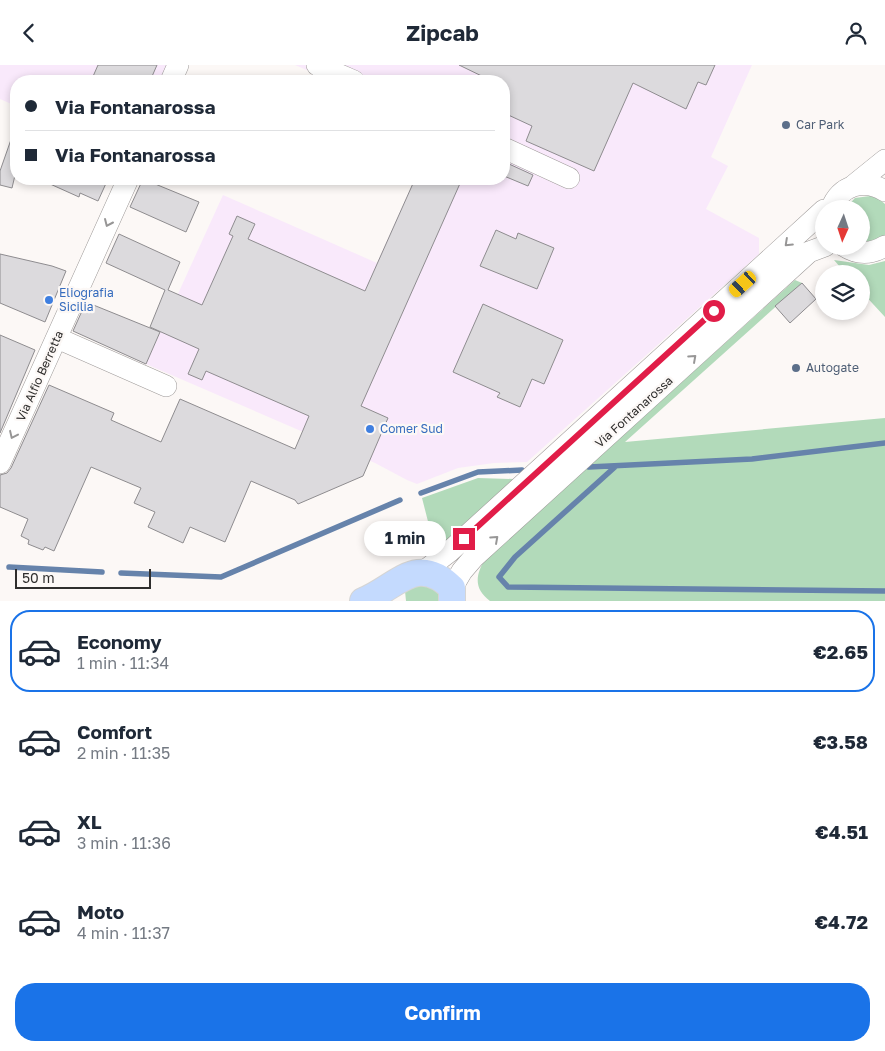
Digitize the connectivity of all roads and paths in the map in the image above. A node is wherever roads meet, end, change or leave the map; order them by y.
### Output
1 (317, 65) edge
2 (340, 75) edge
3 (510, 151) edge
4 (885, 161) edge
5 (569, 177) dead end
6 (125, 185) edge
7 (854, 185) junction
8 (885, 191) edge
9 (836, 200) edge
10 (815, 220) edge
11 (885, 246) edge
12 (815, 250) edge
13 (870, 252) edge
14 (57, 338) junction
15 (166, 386) dead end
16 (0, 463) edge
17 (423, 571) junction
18 (392, 594) edge
19 (457, 595) edge
20 (363, 601) edge

1 - 2 street
3 - 5 street
4 - 7 street
6 -> 14 street, Via Alfio Berretta
7 - 8 street
7 - 9 street, Via Fontanarossa
10 -> 17 street, Via Fontanarossa
11 - 13 street
19 -> 12 street, Via Fontanarossa
14 - 15 street
14 -> 16 street, Via Alfio Berretta
17 - 18 main road
17 - 19 main road
18 - 20 main road

